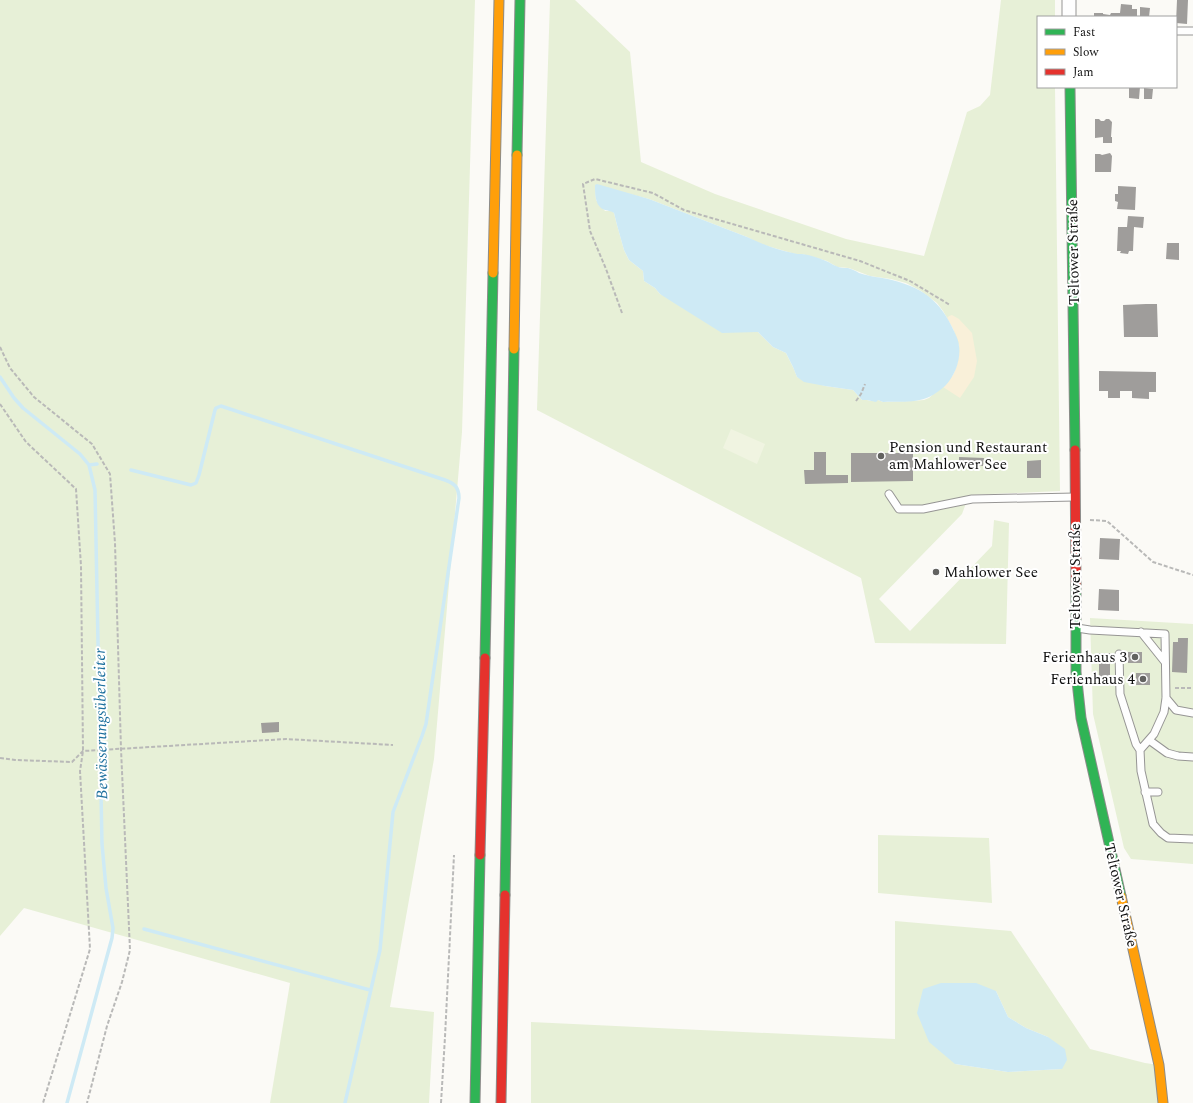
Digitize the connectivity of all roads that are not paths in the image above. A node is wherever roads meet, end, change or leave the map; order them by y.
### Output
1 (499, 0) edge
2 (520, 0) edge
3 (1068, 0) edge
4 (1069, 16) edge
5 (1177, 31) edge
6 (1193, 31) edge
7 (1070, 88) edge
8 (890, 494) dead end
9 (1075, 497) junction
10 (1075, 627) junction
11 (1141, 632) junction
12 (1119, 654) dead end
13 (1165, 662) junction
14 (1166, 698) junction
15 (1193, 713) edge
16 (1149, 740) junction
17 (1140, 750) junction
18 (1193, 757) edge
19 (1145, 792) junction
20 (1158, 792) dead end
21 (1193, 839) edge
22 (475, 1103) edge
23 (501, 1103) edge
24 (1163, 1103) edge

1 - 22 main road
2 - 23 main road
3 - 4 street
5 - 6 lane
7 - 9 main road, Teltower Straße
8 - 9 lane
9 - 10 main road, Teltower Straße
10 - 11 lane
10 - 24 main road, Teltower Straße
11 - 13 lane
11 - 13 lane
12 - 17 lane
13 - 14 lane
14 - 15 lane
14 - 16 lane
16 - 17 lane
16 - 18 lane
17 - 19 lane
19 - 20 lane
19 - 21 lane

